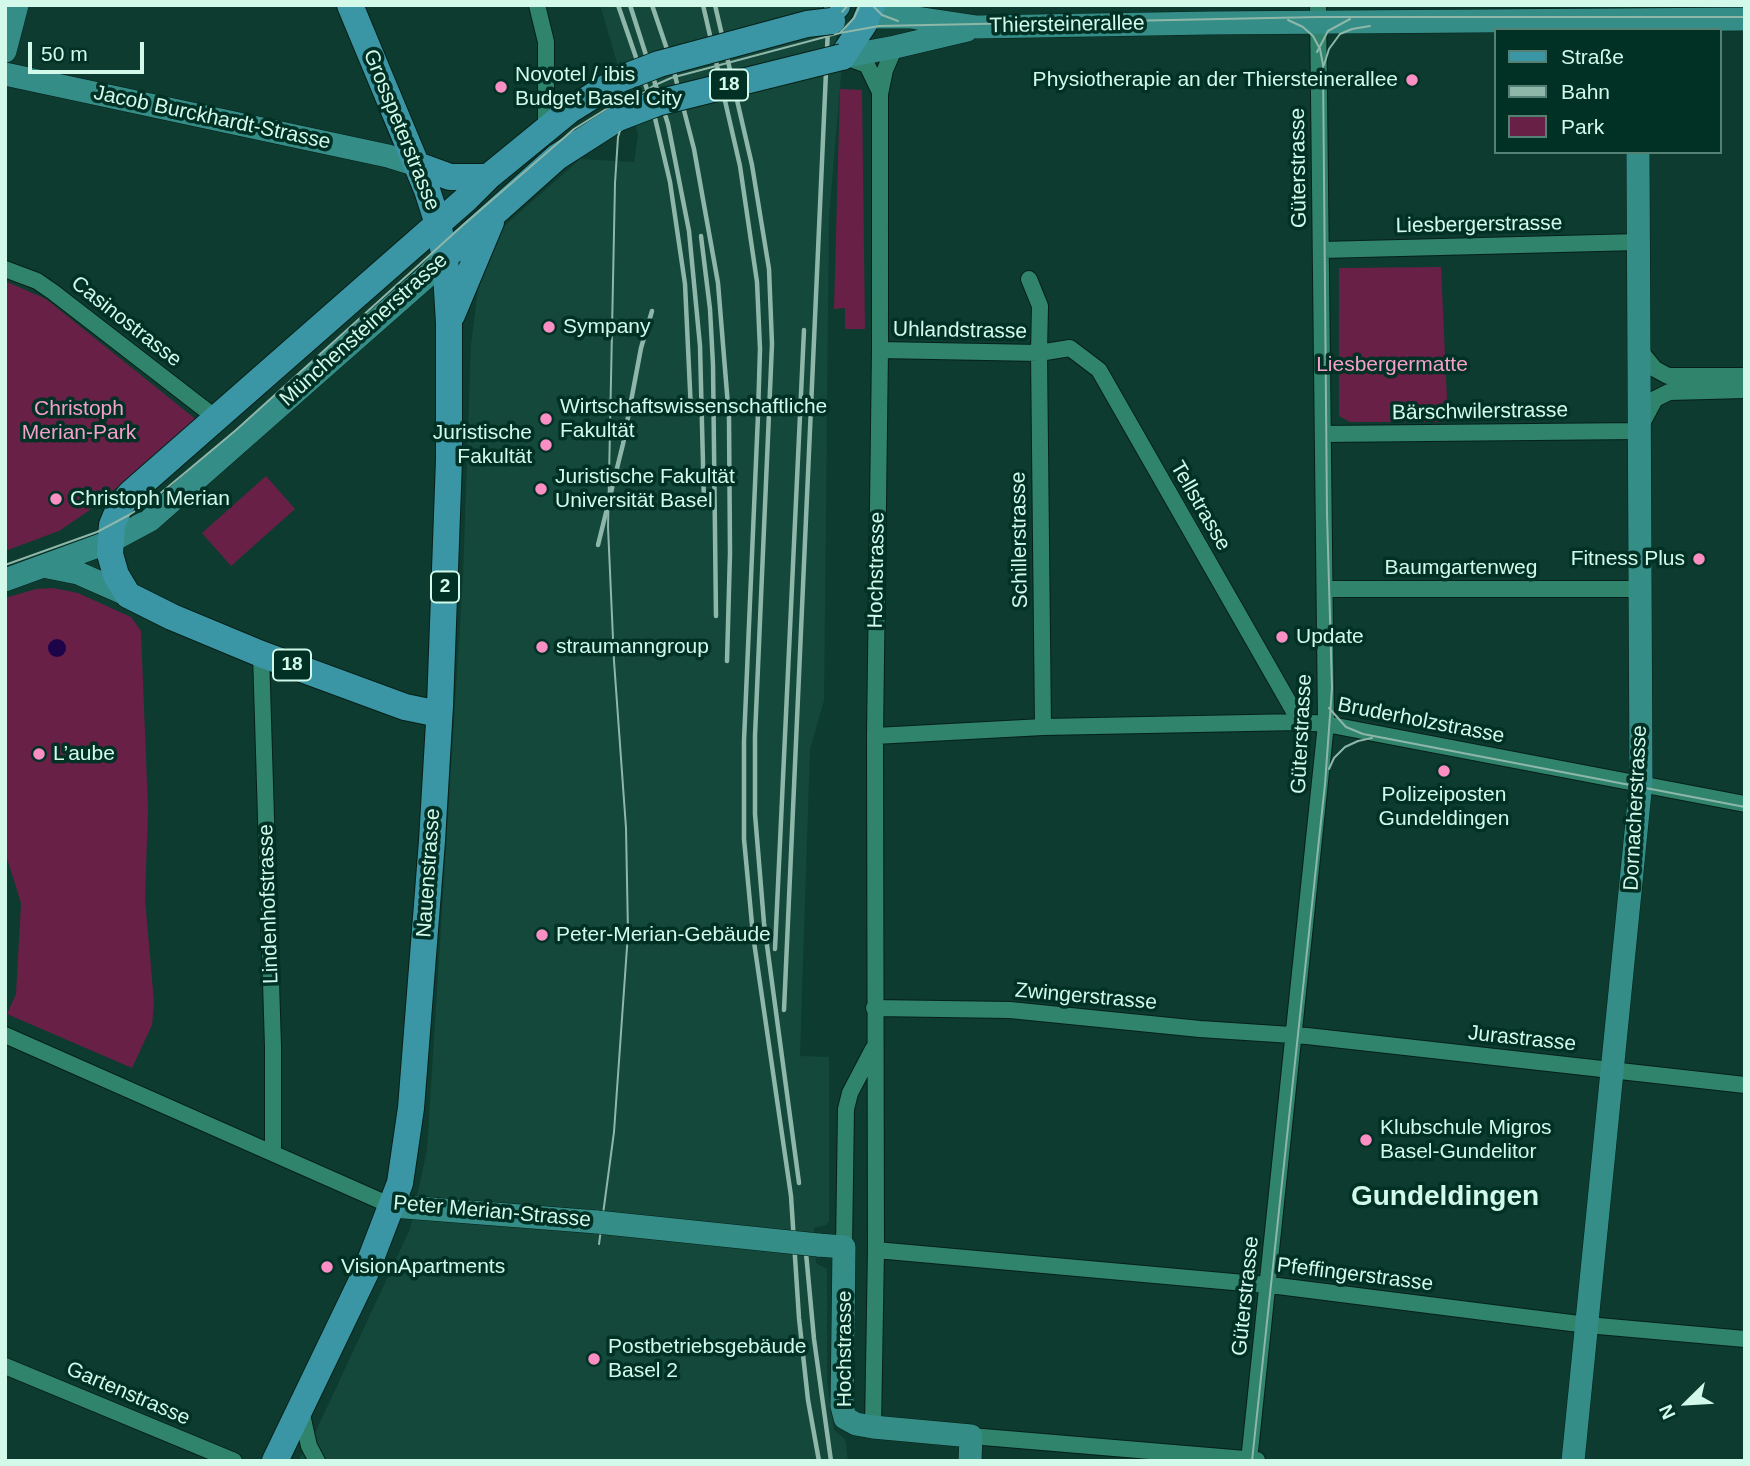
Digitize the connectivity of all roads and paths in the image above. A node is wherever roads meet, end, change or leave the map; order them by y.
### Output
1 (17, 5) edge
2 (350, 5) edge
3 (537, 5) edge
4 (880, 11) edge
5 (1318, 11) edge
6 (828, 14) edge
7 (1636, 18) edge
8 (1745, 19) edge
9 (977, 27) junction
10 (895, 47) junction
11 (5, 51) edge
12 (842, 57) junction
13 (5, 74) edge
14 (880, 94) junction
15 (546, 129) junction
16 (1638, 154) edge
17 (417, 165) junction
18 (488, 177) junction
19 (509, 199) junction
20 (438, 224) junction
21 (1639, 242) junction
22 (1321, 250) junction
23 (444, 257) junction
24 (5, 269) edge
25 (1029, 279) dead end
26 (449, 323) junction
27 (1637, 347) junction
28 (880, 350) junction
29 (1039, 353) junction
30 (1745, 376) edge
31 (1745, 390) edge
32 (216, 418) junction
33 (1638, 431) junction
34 (1323, 435) junction
35 (110, 542) junction
36 (45, 566) junction
37 (5, 580) edge
38 (1325, 589) junction
39 (1640, 589) junction
40 (128, 595) junction
41 (261, 654) junction
42 (439, 714) junction
43 (1300, 722) junction
44 (1326, 724) junction
45 (1043, 727) junction
46 (875, 736) junction
47 (1641, 785) junction
48 (1745, 804) edge
49 (874, 1008) junction
50 (5, 1035) edge
51 (1294, 1035) junction
52 (875, 1046) junction
53 (1613, 1071) junction
54 (1745, 1085) edge
55 (273, 1153) junction
56 (392, 1206) junction
57 (844, 1247) junction
58 (876, 1250) junction
59 (1269, 1285) junction
60 (1587, 1325) junction
61 (1745, 1339) edge
62 (5, 1366) edge
63 (300, 1409) junction
64 (873, 1427) junction
65 (971, 1436) junction
66 (1252, 1460) edge
67 (234, 1461) edge
68 (275, 1461) edge
69 (317, 1461) edge
70 (970, 1461) edge
71 (1573, 1461) edge

1 - 11 street
2 - 17 main road, Grosspeterstrasse / 2
3 - 15 street
4 - 6 main road, 18
4 - 9 street, Thiersteinerallee
4 - 10 street
4 - 12 main road
5 - 7 street, Thiersteinerallee
5 - 9 street, Thiersteinerallee
5 - 22 street, Güterstrasse
6 - 15 main road, Münchensteinerstrasse / 18, bridge
7 - 8 street, Thiersteinerallee
9 - 10 street, Thiersteinerallee
10 - 12 street, Thiersteinerallee
10 - 14 street, Hochstrasse
12 - 14 street, Hochstrasse
12 - 19 main road, Münchensteinerstrasse / 18, bridge
13 - 17 street, Jacob Burckhardt-Strasse
14 - 28 street, Hochstrasse
15 - 18 main road, Münchensteinerstrasse / 18
16 - 21 street, Dornacherstrasse
17 - 18 main road
17 - 20 main road, Grosspeterstrasse / 2
18 - 20 main road, Münchensteinerstrasse / 18
19 - 23 main road, Münchensteinerstrasse / 18
19 - 26 main road
20 - 23 main road, Grosspeterstrasse / 2
20 - 32 main road, Münchensteinerstrasse / 18
21 - 22 street, Liesbergerstrasse
21 - 27 street, Dornacherstrasse
22 - 34 street, Güterstrasse
23 - 26 main road, Nauenstrasse / 2
23 - 35 street, Münchensteinerstrasse
24 - 32 street, Casinostrasse
25 - 29 street
26 - 42 main road, Nauenstrasse / 2
27 - 30 street
27 - 33 street, Dornacherstrasse
28 - 29 street, Uhlandstrasse
28 - 46 street, Hochstrasse
29 - 43 street, Tellstrasse
29 - 45 street, Schillerstrasse
31 - 33 street
32 - 35 main road, Münchensteinerstrasse / 18
33 - 34 street, Bärschwilerstrasse
33 - 39 street, Dornacherstrasse
34 - 38 street, Güterstrasse
35 - 36 street, Münchensteinerstrasse
35 - 40 main road, 18
36 - 37 street, Münchensteinerstrasse
36 - 40 street
38 - 39 street, Baumgartenweg
38 - 44 street, Güterstrasse
39 - 47 street, Dornacherstrasse
40 - 41 main road, 18
41 - 42 main road, 18
41 - 55 street, Lindenhofstrasse
42 - 56 main road, Nauenstrasse / 2
43 - 44 street, Bruderholzstrasse
43 - 45 street, Bruderholzstrasse
44 - 47 street, Bruderholzstrasse
44 - 51 street, Güterstrasse
45 - 46 street, Bruderholzstrasse
46 - 49 street, Hochstrasse
47 - 48 street, Bruderholzstrasse
47 - 53 street, Dornacherstrasse
49 - 51 street, Zwingerstrasse
49 - 52 street, Hochstrasse
50 - 55 street, Peter Merian-Strasse
51 - 53 street, Jurastrasse
51 - 59 street, Güterstrasse
52 - 57 street, Hochstrasse
52 - 58 street, Hochstrasse
53 - 54 street, Jurastrasse
53 - 60 street, Dornacherstrasse
55 - 56 street, Peter Merian-Strasse
56 - 57 street, Peter Merian-Strasse, bridge
56 - 63 main road, Nauenstrasse / 2
57 - 64 street, Hochstrasse
58 - 59 street, Pfeffingerstrasse
58 - 64 street, Hochstrasse
59 - 60 street, Pfeffingerstrasse
59 - 66 street, Güterstrasse
60 - 61 street, Pfeffingerstrasse
60 - 71 street, Dornacherstrasse
62 - 67 street, Gartenstrasse
63 - 68 main road, Nauenstrasse / 2
63 - 69 street
64 - 65 street
65 - 66 street
65 - 70 street

